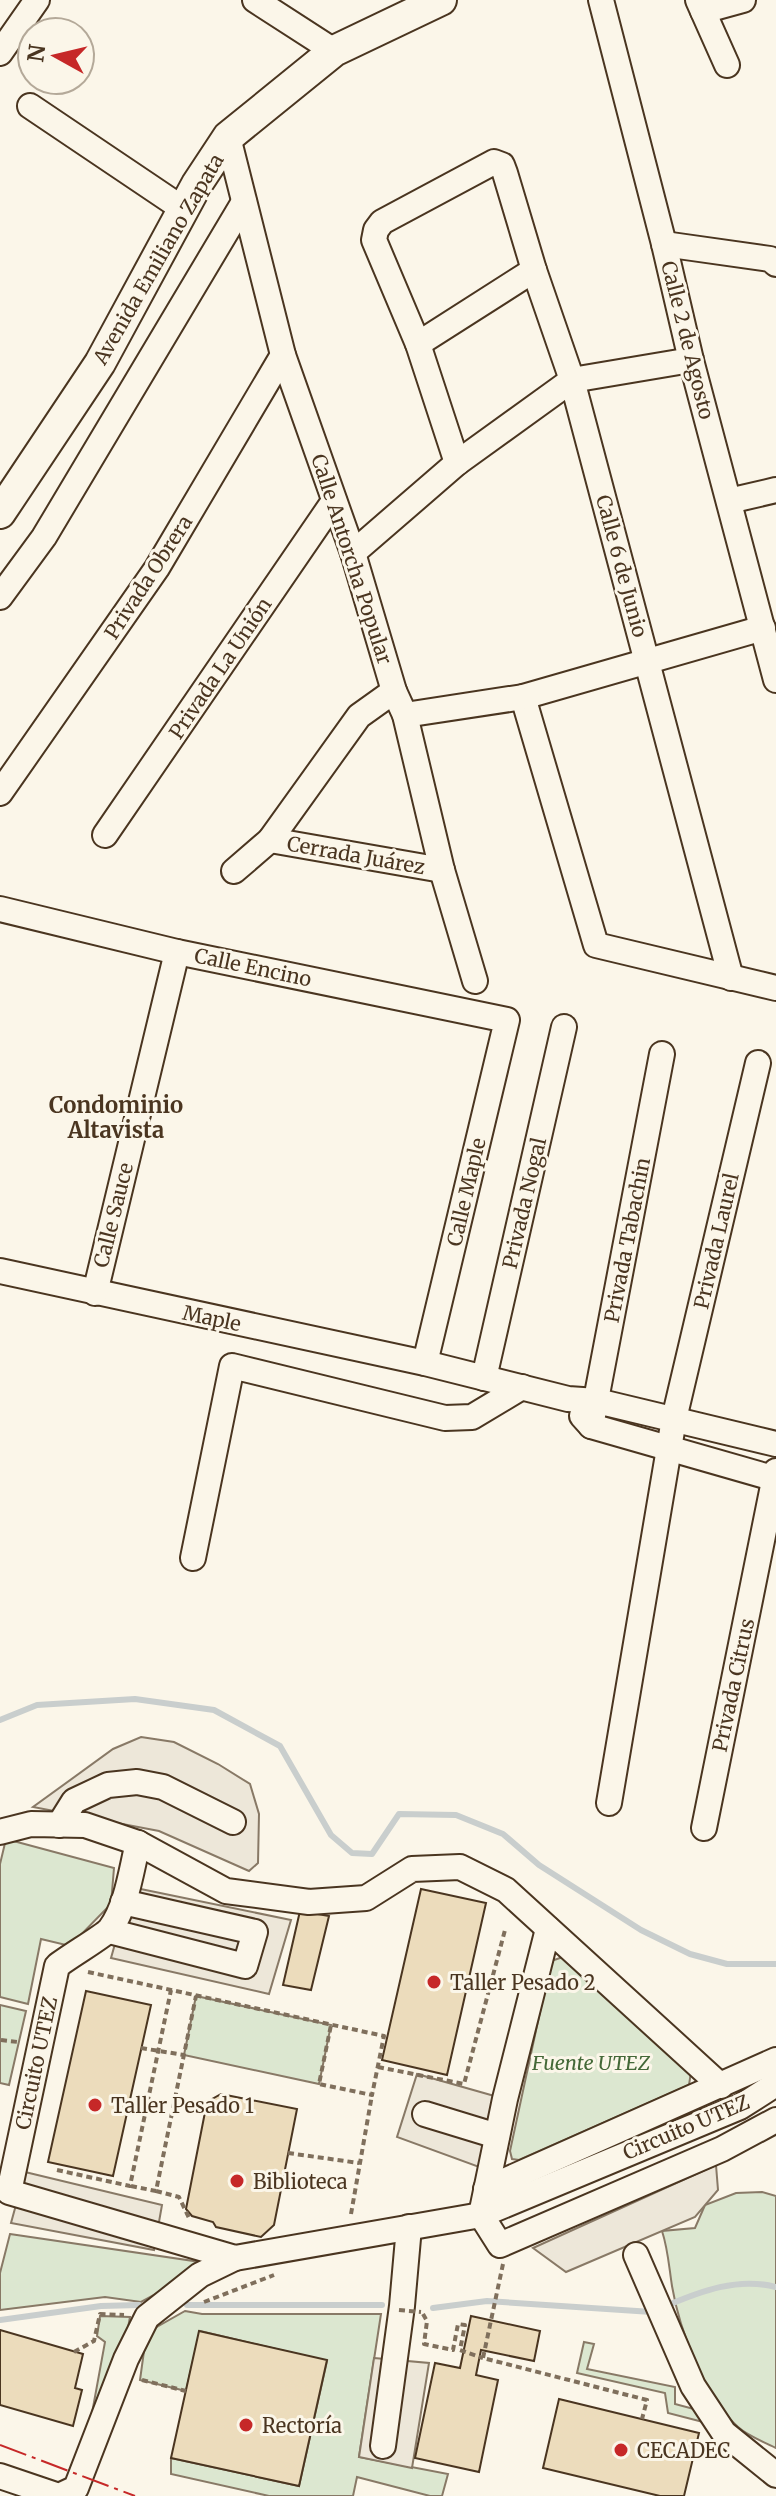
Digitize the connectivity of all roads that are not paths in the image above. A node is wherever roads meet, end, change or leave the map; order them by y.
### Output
1 (37, 0) edge
2 (255, 0) edge
3 (441, 0) edge
4 (601, 0) edge
5 (743, 0) edge
6 (700, 6) edge
7 (334, 51) junction
8 (0, 53) edge
9 (727, 65) dead end
10 (30, 106) dead end
11 (228, 137) junction
12 (244, 202) junction
13 (183, 209) junction
14 (664, 244) junction
15 (776, 264) edge
16 (534, 270) junction
17 (418, 344) junction
18 (283, 355) junction
19 (691, 360) junction
20 (572, 380) junction
21 (457, 463) junction
22 (776, 490) edge
23 (334, 501) junction
24 (729, 501) junction
25 (0, 513) edge
26 (353, 553) junction
27 (0, 597) edge
28 (763, 628) junction
29 (647, 661) junction
30 (776, 680) edge
31 (394, 691) junction
32 (523, 697) junction
33 (405, 715) junction
34 (0, 793) edge
35 (105, 835) dead end
36 (270, 840) junction
37 (442, 870) junction
38 (234, 871) dead end
39 (0, 909) edge
40 (177, 952) junction
41 (731, 978) junction
42 (475, 981) dead end
43 (776, 988) edge
44 (507, 1020) joint
45 (564, 1027) dead end
46 (662, 1054) dead end
47 (758, 1063) dead end
48 (0, 1271) edge
49 (95, 1293) junction
50 (425, 1363) junction
51 (484, 1378) junction
52 (522, 1387) junction
53 (568, 1399) junction
54 (597, 1401) junction
55 (674, 1419) junction
56 (591, 1426) junction
57 (776, 1444) edge
58 (669, 1450) junction
59 (775, 1476) edge
60 (769, 1545) edge
61 (193, 1558) dead end
62 (609, 1803) dead end
63 (233, 1822) dead end
64 (59, 1825) junction
65 (704, 1828) dead end
66 (0, 1832) edge
67 (138, 1843) junction
68 (123, 1902) junction
69 (548, 1929) junction
70 (109, 1931) junction
71 (776, 2060) edge
72 (776, 2084) edge
73 (721, 2086) junction
74 (425, 2114) dead end
75 (776, 2120) edge
76 (497, 2136) junction
77 (486, 2189) junction
78 (481, 2215) junction
79 (409, 2227) junction
80 (636, 2255) dead end
81 (235, 2258) junction
82 (383, 2446) dead end
83 (776, 2475) edge
84 (0, 2476) edge
85 (59, 2496) edge

1 - 8 street
2 - 7 street
3 - 7 main road, Avenida Emiliano Zapata
4 - 14 street, Calle 2 de Agosto
5 - 6 street
6 - 9 street
7 - 11 main road, Avenida Emiliano Zapata
10 - 13 street
11 - 12 street, Calle Antorcha Popular
11 - 13 main road, Avenida Emiliano Zapata
12 - 18 street, Calle Antorcha Popular
12 - 27 street
13 - 25 main road, Avenida Emiliano Zapata
14 - 15 street
14 - 19 street, Calle 2 de Agosto
16 - 17 street
16 - 17 street, Calle 6 de Junio
16 - 20 street, Calle 6 de Junio
17 - 21 street
18 - 23 street, Calle Antorcha Popular
18 - 34 street, Privada Obrera
19 - 20 street
19 - 24 street, Calle 2 de Agosto
20 - 21 street
20 - 29 street, Calle 6 de Junio
21 - 26 street
22 - 24 street
23 - 26 street, Calle Antorcha Popular
23 - 35 street, Privada La Unión
24 - 28 street, Calle 2 de Agosto
26 - 31 street, Calle Antorcha Popular
28 - 29 street
28 - 30 street, Calle 2 de Agosto
29 - 32 street
29 - 41 street, Calle 6 de Junio
31 - 33 street, Calle Antorcha Popular
31 - 36 street, Cerrada Juárez
32 - 33 street
32 - 41 street
33 - 37 street, Calle Antorcha Popular
36 - 37 street, Cerrada Juárez
36 - 38 street, Cerrada Juárez
37 - 42 street, Calle Antorcha Popular
39 - 40 street, Calle Encino
40 - 44 street, Calle Encino
40 - 49 street, Calle Sauce
41 - 43 street
44 - 50 street, Calle Maple
45 - 51 street, Privada Nogal
46 - 54 street, Privada Tabachin
47 - 55 street, Privada Laurel
48 - 49 street, Maple
49 - 50 street, Maple
50 - 51 street, Maple
51 - 52 street, Maple
52 - 53 street, Maple
52 - 61 street
53 - 54 street, Maple
53 - 56 street
54 - 55 street, Maple
54 - 56 street, Privada Tabachin
55 - 57 street, Maple
55 - 58 street, Privada Laurel
56 - 58 street
58 - 59 street
58 - 62 street
59 - 60 street, Privada Citrus
60 - 65 street, Privada Citrus
63 - 64 street
64 - 66 street, Circuito UTEZ
64 - 67 street, Circuito UTEZ
67 - 68 street
67 - 69 street, Circuito UTEZ
68 - 70 street
68 - 70 street
69 - 73 street, Circuito UTEZ
69 - 76 street
70 - 81 street, Circuito UTEZ
71 - 73 street
72 - 78 street, Circuito UTEZ
73 - 77 street
74 - 76 street
75 - 78 street
76 - 77 street
77 - 78 street
78 - 79 street, Circuito UTEZ
79 - 81 street, Circuito UTEZ
79 - 82 street
80 - 83 street
81 - 85 street
84 - 85 street

